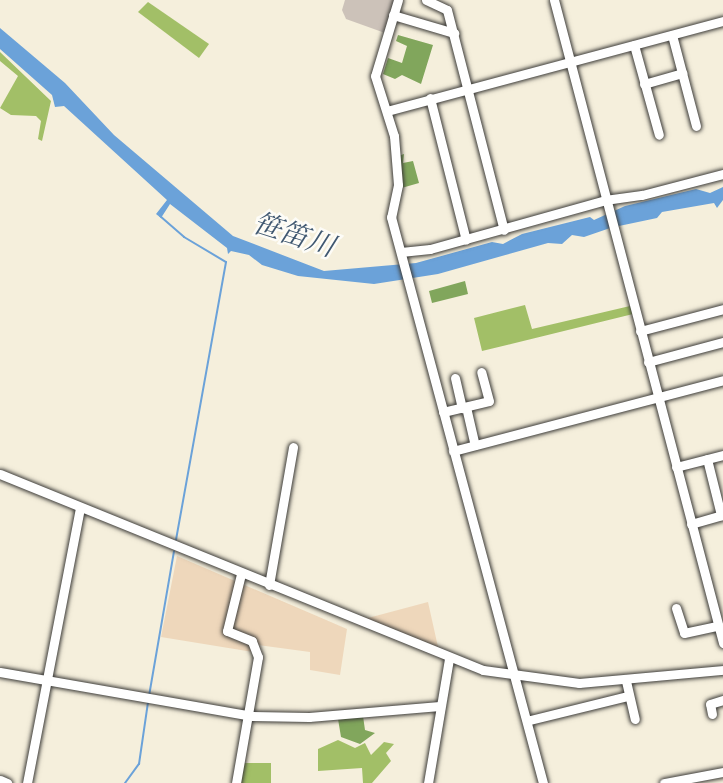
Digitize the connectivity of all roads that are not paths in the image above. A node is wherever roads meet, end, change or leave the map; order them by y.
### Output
1 (398, 0) edge
2 (426, 0) edge
3 (554, 0) edge
4 (393, 15) junction
5 (723, 21) edge
6 (454, 33) junction
7 (672, 35) junction
8 (634, 45) junction
9 (570, 61) junction
10 (682, 73) junction
11 (644, 84) junction
12 (468, 88) junction
13 (430, 98) junction
14 (387, 111) junction
15 (696, 126) dead end
16 (659, 135) dead end
17 (723, 174) edge
18 (606, 201) junction
19 (503, 230) junction
20 (466, 240) junction
21 (401, 252) junction
22 (723, 309) edge
23 (640, 331) junction
24 (723, 342) edge
25 (648, 362) junction
26 (481, 372) dead end
27 (455, 378) dead end
28 (723, 380) edge
29 (657, 397) junction
30 (464, 407) junction
31 (443, 412) junction
32 (475, 445) junction
33 (292, 447) dead end
34 (453, 450) junction
35 (723, 455) edge
36 (707, 459) junction
37 (676, 467) junction
38 (0, 474) edge
39 (80, 507) junction
40 (722, 515) edge
41 (691, 524) junction
42 (240, 574) junction
43 (269, 585) junction
44 (676, 608) dead end
45 (720, 627) edge
46 (723, 643) edge
47 (449, 659) junction
48 (723, 670) edge
49 (0, 672) edge
50 (515, 678) junction
51 (50, 680) junction
52 (626, 681) junction
53 (628, 696) junction
54 (723, 700) edge
55 (440, 706) junction
56 (247, 714) junction
57 (712, 714) dead end
58 (635, 719) dead end
59 (530, 720) dead end
60 (723, 772) edge
61 (0, 780) edge
62 (7, 783) edge
63 (27, 783) edge
64 (236, 783) edge
65 (428, 783) edge
66 (543, 783) edge
67 (664, 783) edge

1 - 4 street
2 - 6 street
3 - 9 street
4 - 6 street
4 - 14 street
5 - 7 street
6 - 12 street
7 - 8 street
7 - 10 street
8 - 9 street
8 - 11 street
9 - 12 street
9 - 18 street
10 - 11 street
10 - 15 street
11 - 16 street
12 - 13 street
12 - 19 street
13 - 14 street
13 - 20 street
14 - 21 street
17 - 18 street
18 - 19 street
18 - 23 street
19 - 20 street
20 - 21 street
21 - 31 street
22 - 23 street
23 - 25 street
24 - 25 street
25 - 29 street
26 - 30 street
27 - 30 street
28 - 29 street
29 - 32 street
29 - 37 street
30 - 31 street
30 - 32 street
31 - 34 street
32 - 34 street
33 - 43 street
34 - 50 street
35 - 36 street
36 - 37 street
36 - 40 street
37 - 41 street
38 - 39 street
39 - 42 street
39 - 51 street
40 - 41 street
41 - 45 street
42 - 43 street
42 - 56 street
43 - 47 street
44 - 45 street
45 - 46 street
47 - 50 street
47 - 55 street
48 - 52 street
49 - 51 street
50 - 52 street
50 - 66 street
51 - 56 street
51 - 63 street
52 - 53 street
53 - 58 street
53 - 59 street
54 - 57 street
55 - 56 street
55 - 65 street
56 - 64 street
60 - 67 street
61 - 62 street

